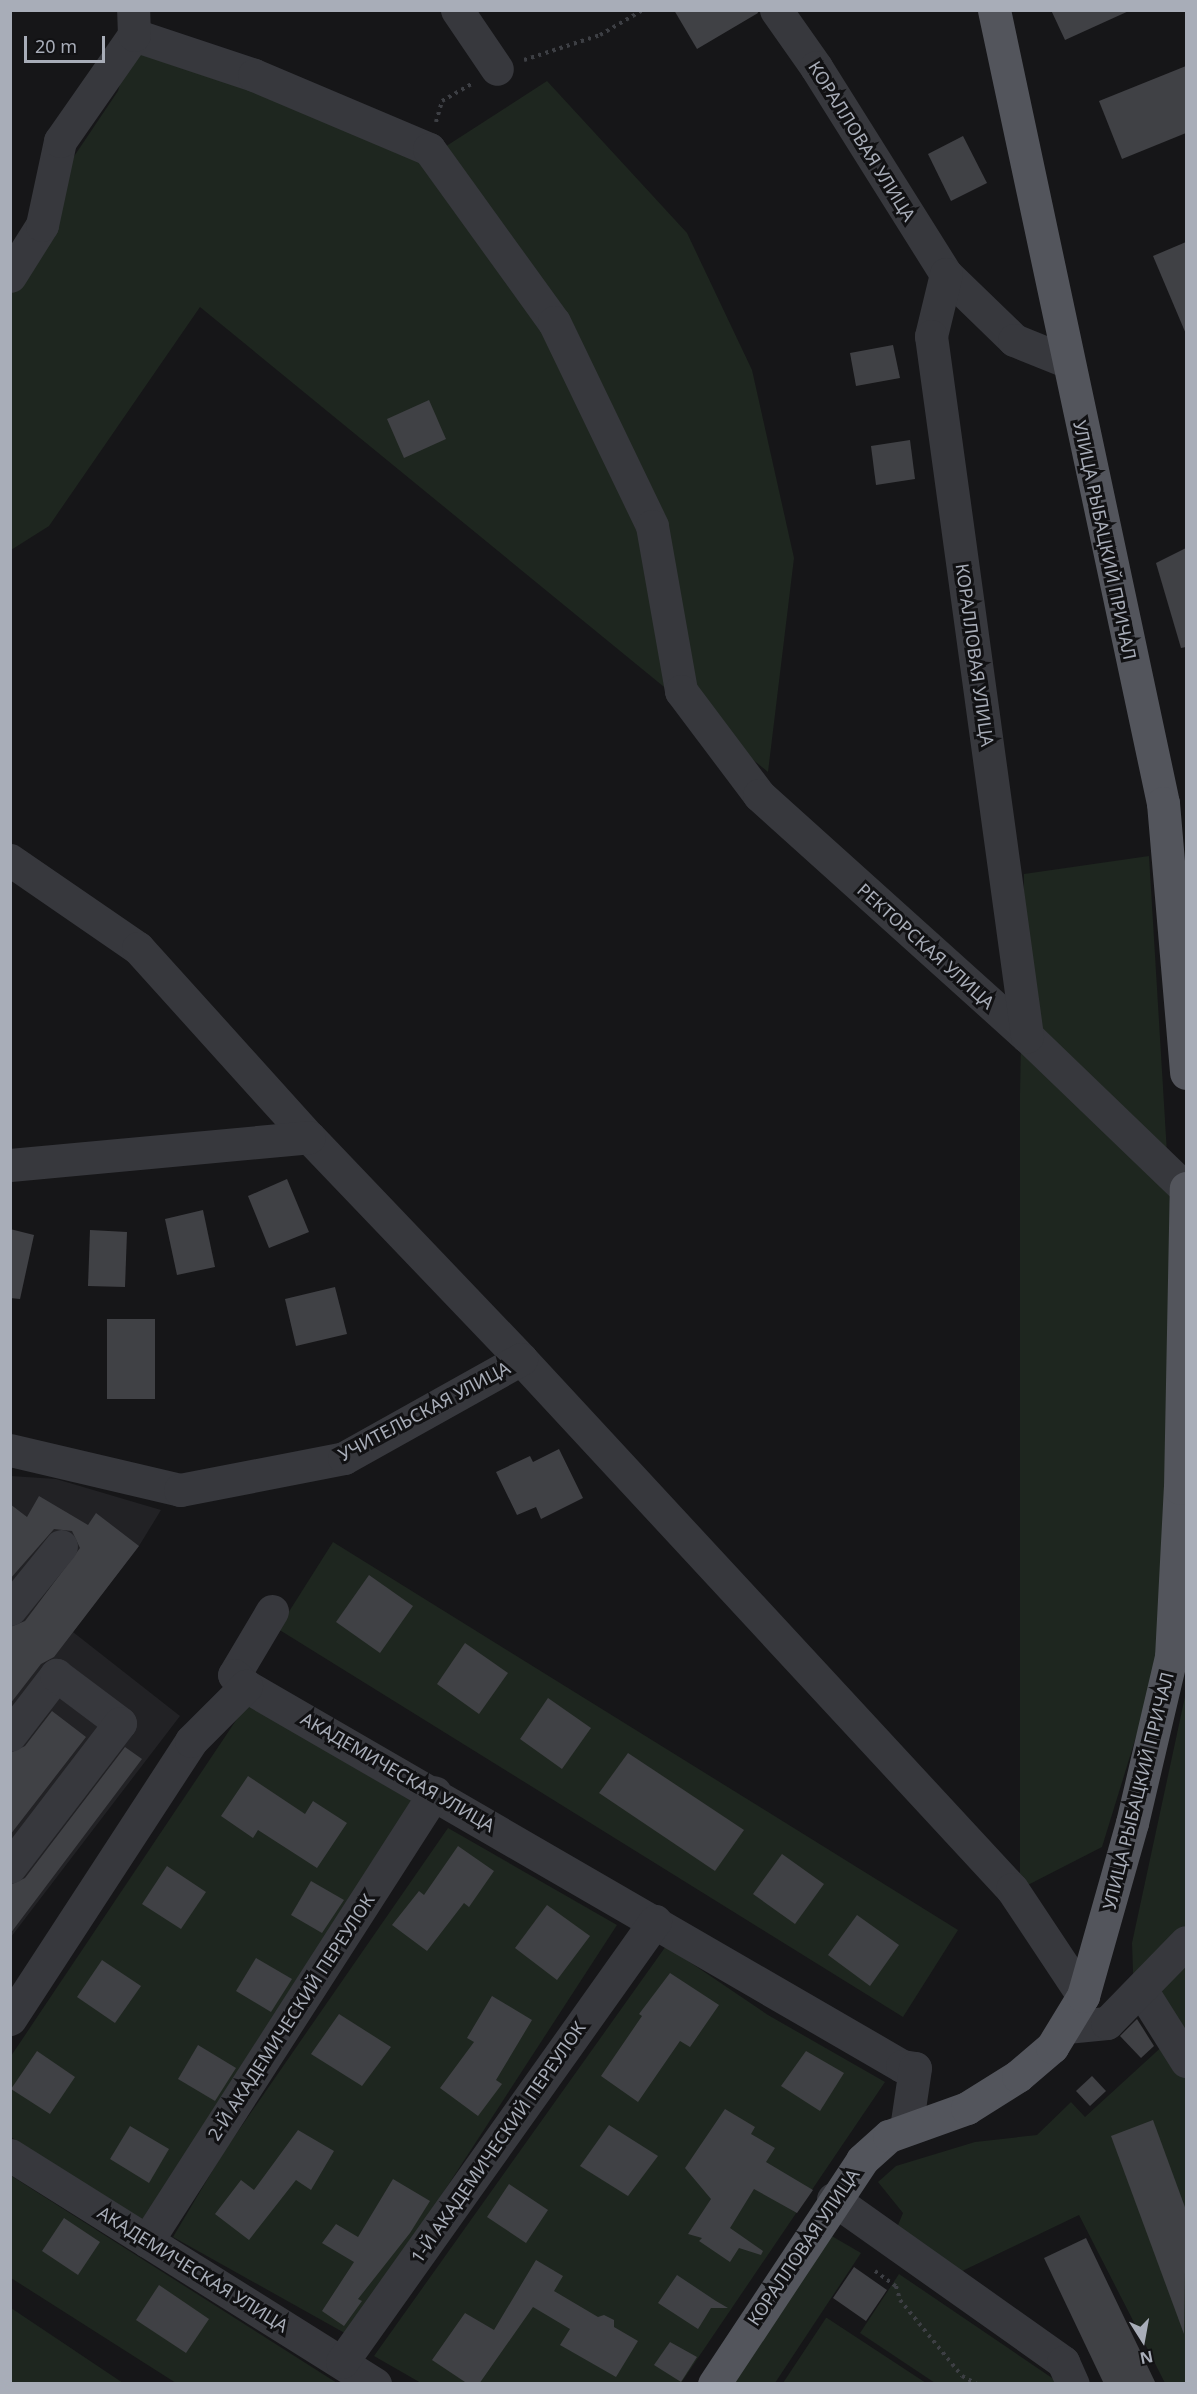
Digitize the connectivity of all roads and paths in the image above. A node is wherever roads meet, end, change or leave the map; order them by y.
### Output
1 (457, 10) edge
2 (776, 10) edge
3 (992, 12) edge
4 (133, 23) edge
5 (497, 69) dead end
6 (946, 274) junction
7 (10, 276) edge
8 (1066, 362) junction
9 (10, 860) edge
10 (1027, 1036) junction
11 (1186, 1073) edge
12 (309, 1137) junction
13 (10, 1165) edge
14 (1186, 1188) edge
15 (521, 1359) junction
16 (10, 1450) edge
17 (61, 1546) dead end
18 (10, 1609) edge
19 (272, 1611) dead end
20 (246, 1686) junction
21 (10, 1735) edge
22 (435, 1792) junction
23 (10, 1867) edge
24 (655, 1921) junction
25 (1186, 1942) edge
26 (1142, 1991) junction
27 (1083, 1996) junction
28 (10, 2019) edge
29 (1066, 2027) junction
30 (1186, 2061) edge
31 (906, 2128) junction
32 (10, 2155) edge
33 (833, 2199) junction
34 (147, 2241) junction
35 (875, 2271) dead end
36 (342, 2362) junction
37 (375, 2384) edge
38 (714, 2384) edge
39 (977, 2384) edge
40 (1072, 2384) edge

1 - 5 street
2 - 6 street, КОРАЛЛОВАЯ УЛИЦА
3 - 8 main road, УЛИЦА РЫБАЦКИЙ ПРИЧАЛ
4 - 7 street
4 - 10 street, РЕКТОРСКАЯ УЛИЦА
6 - 8 street, КОРАЛЛОВАЯ УЛИЦА
6 - 10 street, КОРАЛЛОВАЯ УЛИЦА
8 - 11 main road, УЛИЦА РЫБАЦКИЙ ПРИЧАЛ
9 - 12 street
10 - 14 street, РЕКТОРСКАЯ УЛИЦА
12 - 13 street
12 - 15 street
14 - 27 main road, УЛИЦА РЫБАЦКИЙ ПРИЧАЛ
15 - 16 street, УЧИТЕЛЬСКАЯ УЛИЦА
15 - 27 street
17 - 18 street
19 - 20 street
20 - 22 street, АКАДЕМИЧЕСКАЯ УЛИЦА
20 - 28 street
21 - 23 street
22 - 24 street, АКАДЕМИЧЕСКАЯ УЛИЦА
22 - 34 street, 2-Й АКАДЕМИЧЕСКИЙ ПЕРЕУЛОК
24 - 31 street, АКАДЕМИЧЕСКАЯ УЛИЦА
24 - 36 street, 1-Й АКАДЕМИЧЕСКИЙ ПЕРЕУЛОК
25 - 26 street
26 - 29 street
26 - 30 street
27 - 29 main road, УЛИЦА РЫБАЦКИЙ ПРИЧАЛ
29 - 31 main road, КОРАЛЛОВАЯ УЛИЦА
31 - 33 main road, КОРАЛЛОВАЯ УЛИЦА
32 - 34 street, АКАДЕМИЧЕСКАЯ УЛИЦА
33 - 38 main road, КОРАЛЛОВАЯ УЛИЦА
33 - 40 street
34 - 36 street, АКАДЕМИЧЕСКАЯ УЛИЦА
35 - 39 path
36 - 37 street, АКАДЕМИЧЕСКАЯ УЛИЦА

